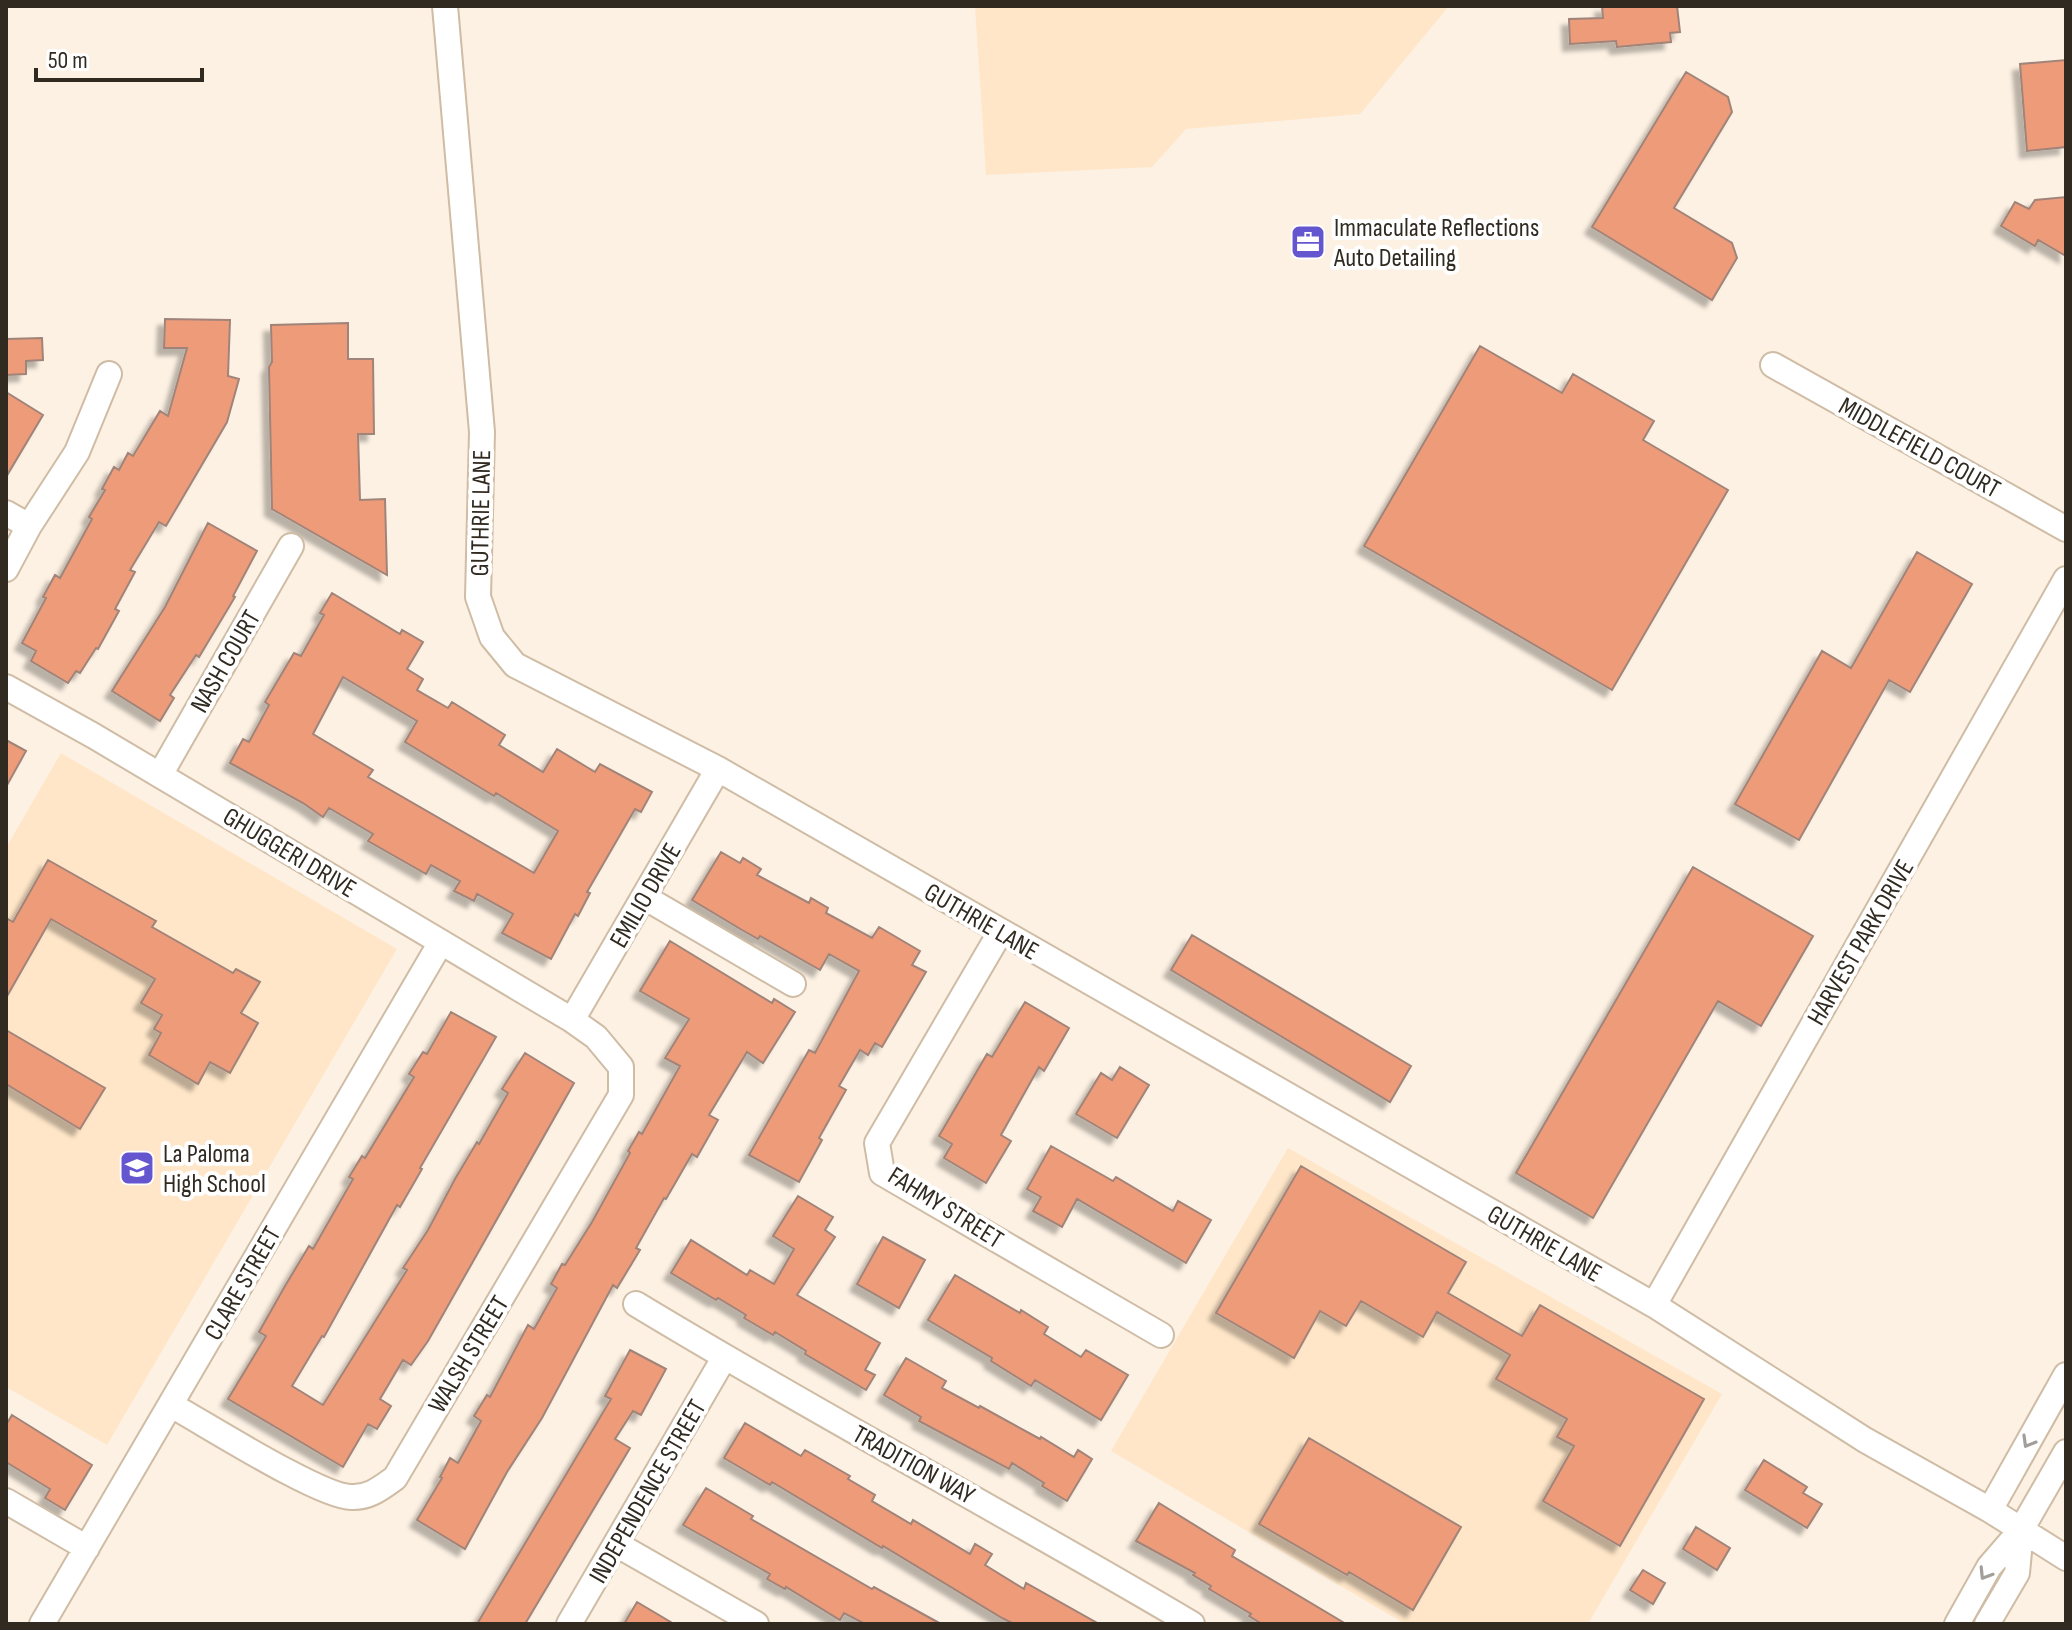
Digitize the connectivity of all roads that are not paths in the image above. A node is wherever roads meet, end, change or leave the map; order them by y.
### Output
1 (445, 6) edge
2 (1773, 365) dead end
3 (109, 374) dead end
4 (6, 513) edge
5 (29, 526) junction
6 (2066, 529) edge
7 (291, 546) dead end
8 (6, 569) edge
9 (2066, 579) edge
10 (6, 687) edge
11 (718, 769) junction
12 (160, 775) junction
13 (644, 897) junction
14 (1001, 931) junction
15 (441, 942) junction
16 (793, 984) dead end
17 (572, 1020) junction
18 (636, 1304) dead end
19 (1654, 1305) junction
20 (1161, 1335) dead end
21 (724, 1358) junction
22 (2066, 1375) edge
23 (171, 1405) junction
24 (2066, 1452) edge
25 (6, 1501) edge
26 (1990, 1510) junction
27 (2021, 1530) junction
28 (616, 1544) junction
29 (87, 1548) junction
30 (2066, 1558) edge
31 (42, 1624) edge
32 (569, 1624) edge
33 (756, 1624) edge
34 (1192, 1624) edge
35 (1957, 1624) edge
36 (1987, 1624) edge

1 - 11 street, GUTHRIE LANE
2 - 6 street, MIDDLEFIELD COURT
3 - 5 street
4 - 5 street
5 - 8 street
7 - 12 street, NASH COURT
9 - 19 street, HARVEST PARK DRIVE
10 - 12 street, GHUGGERI DRIVE
11 - 13 street, EMILIO DRIVE
11 - 14 street, GUTHRIE LANE
12 - 15 street, GHUGGERI DRIVE
13 - 16 street
13 - 17 street, EMILIO DRIVE
14 - 19 street, GUTHRIE LANE
14 - 20 street, FAHMY STREET
15 - 17 street, GHUGGERI DRIVE
15 - 23 street, CLARE STREET
17 - 23 street, WALSH STREET
18 - 21 street, TRADITION WAY
19 - 26 street, GUTHRIE LANE
21 - 28 street, INDEPENDENCE STREET
21 - 34 street, TRADITION WAY
22 -> 26 street
23 - 29 street, CLARE STREET
24 - 27 street
25 - 29 street
26 - 27 street, GUTHRIE LANE
27 - 30 street, GUTHRIE LANE
27 -> 35 street
27 - 36 street
28 - 32 street, INDEPENDENCE STREET
28 - 33 street
29 - 31 street, CLARE STREET

